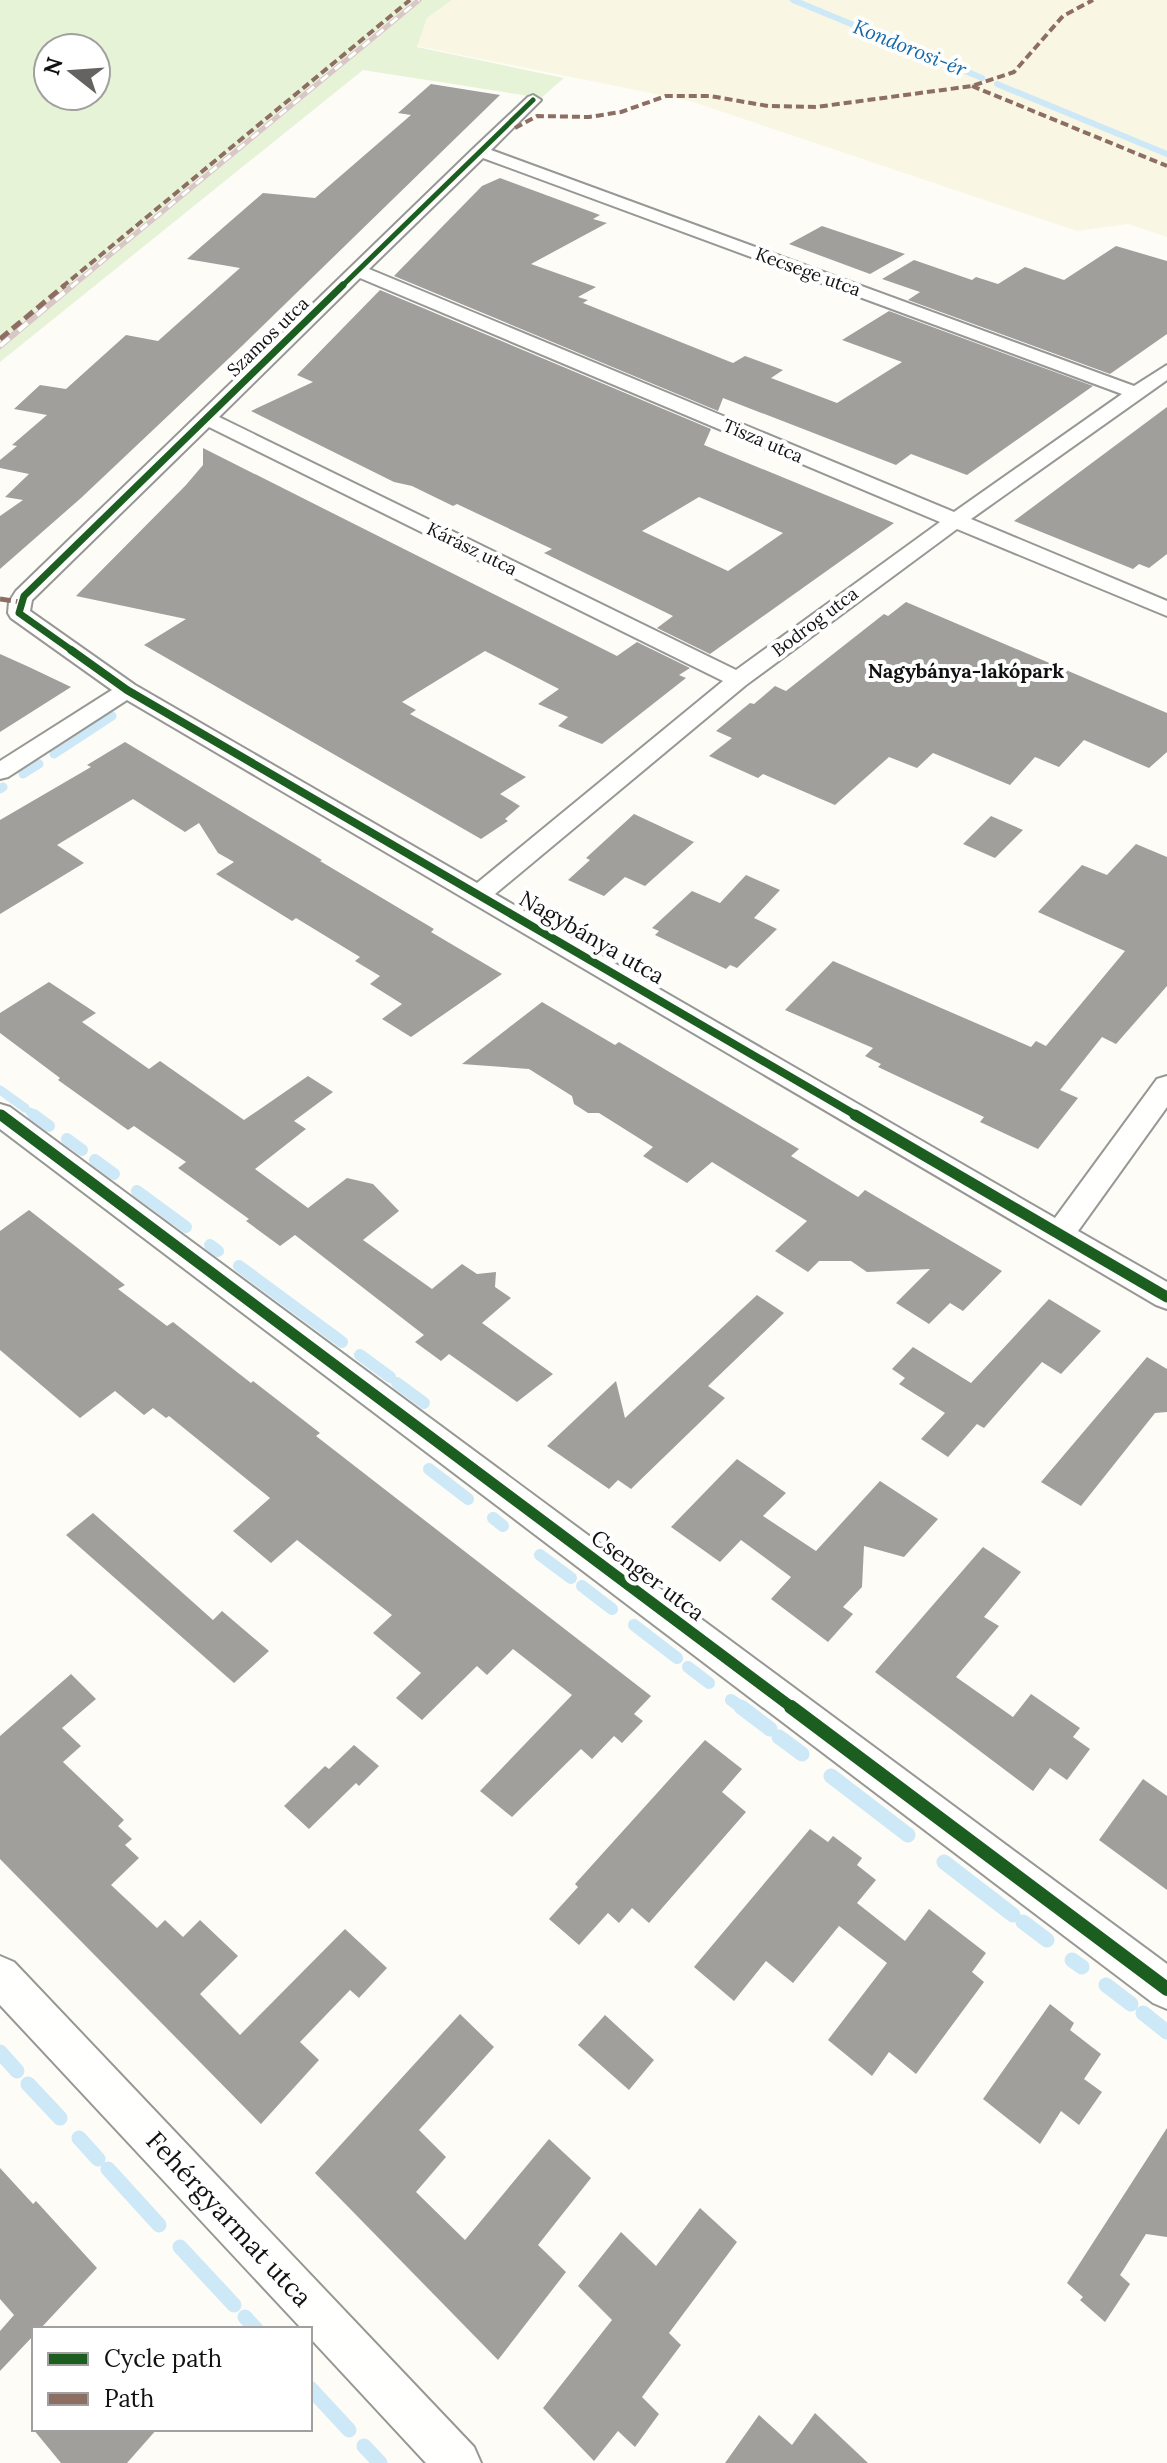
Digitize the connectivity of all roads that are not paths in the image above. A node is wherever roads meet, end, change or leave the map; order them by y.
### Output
1 (533, 100) dead end
2 (480, 151) junction
3 (359, 271) junction
4 (1167, 371) edge
5 (1136, 393) junction
6 (206, 418) junction
7 (955, 522) junction
8 (24, 596) joint
9 (1167, 609) edge
10 (738, 680) junction
11 (127, 690) junction
12 (0, 772) edge
13 (479, 894) junction
14 (1167, 1086) edge
15 (0, 1114) edge
16 (1060, 1234) junction
17 (1167, 1297) edge
18 (0, 1976) edge
19 (1167, 1989) edge
20 (458, 2463) edge

1 - 2 street, Szamos utca
2 - 3 street, Szamos utca
2 - 5 street, Kecsege utca
3 - 6 street, Szamos utca
3 - 7 street, Tisza utca
4 - 5 street, Bodrog utca
5 - 7 street, Bodrog utca
6 - 8 street, Szamos utca
6 - 10 street, Kárász utca
7 - 9 street, Tisza utca
7 - 10 street, Bodrog utca
8 - 11 street, Nagybánya utca
10 - 13 street, Bodrog utca
11 - 12 street
11 - 13 street, Nagybánya utca
13 - 16 street, Nagybánya utca
14 - 16 street
15 - 19 street, Csenger utca
16 - 17 street, Nagybánya utca
18 - 20 street, Fehérgyarmat utca

